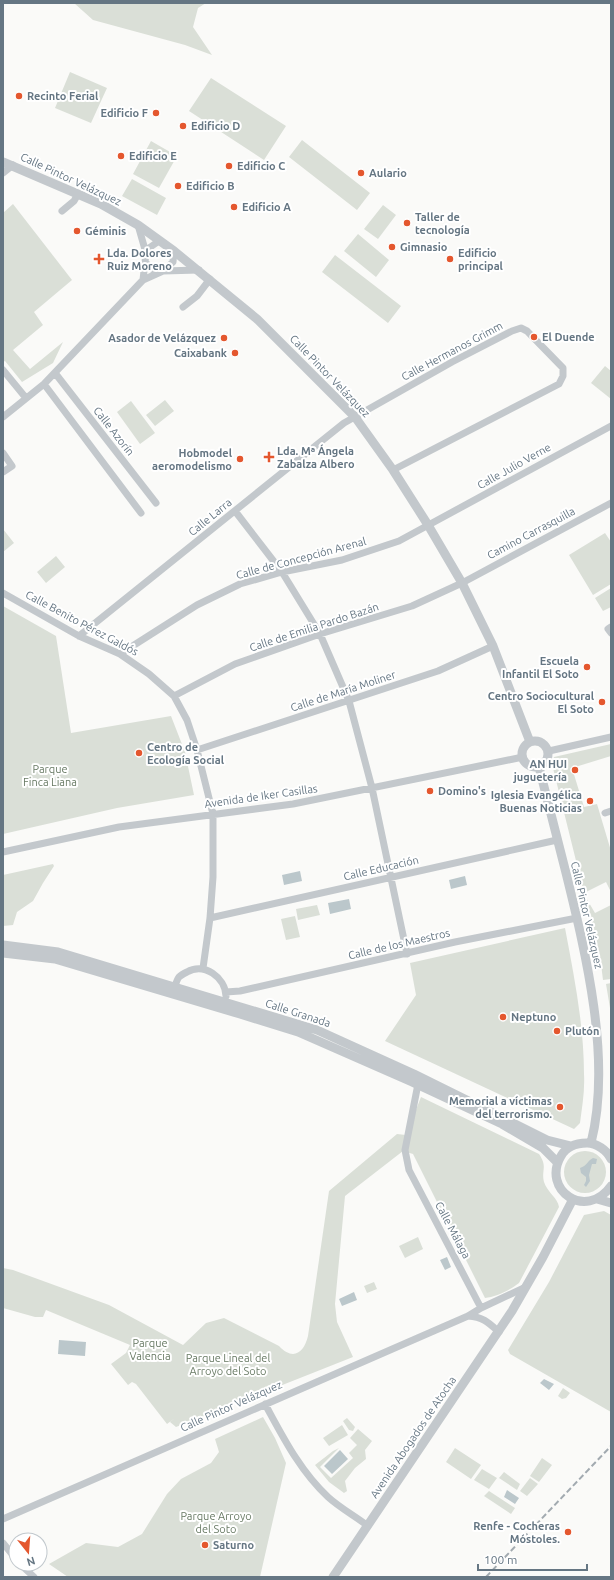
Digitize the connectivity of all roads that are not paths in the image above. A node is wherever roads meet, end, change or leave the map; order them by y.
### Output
1 (3, 162) edge
2 (13, 165) junction
3 (3, 174) edge
4 (78, 194) junction
5 (62, 210) dead end
6 (138, 226) junction
7 (159, 241) junction
8 (174, 251) junction
9 (146, 253) junction
10 (145, 262) junction
11 (199, 270) junction
12 (163, 271) junction
13 (210, 279) junction
14 (142, 280) junction
15 (183, 306) dead end
16 (3, 370) edge
17 (55, 373) junction
18 (44, 384) junction
19 (26, 398) junction
20 (3, 416) edge
21 (354, 417) junction
22 (611, 426) edge
23 (3, 453) edge
24 (393, 470) junction
25 (3, 472) edge
26 (156, 503) dead end
27 (611, 503) edge
28 (234, 511) junction
29 (141, 513) dead end
30 (428, 525) junction
31 (282, 572) junction
32 (462, 583) junction
33 (3, 593) edge
34 (611, 627) edge
35 (611, 633) edge
36 (320, 634) junction
37 (79, 636) junction
38 (493, 646) junction
39 (120, 654) junction
40 (174, 696) junction
41 (348, 701) junction
42 (611, 737) edge
43 (530, 742) junction
44 (197, 750) junction
45 (549, 751) junction
46 (523, 757) junction
47 (539, 766) junction
48 (372, 788) junction
49 (213, 814) junction
50 (557, 840) junction
51 (3, 852) edge
52 (390, 877) junction
53 (210, 918) junction
54 (577, 918) junction
55 (3, 945) edge
56 (3, 953) edge
57 (407, 954) junction
58 (203, 968) junction
59 (174, 990) junction
60 (226, 992) junction
61 (226, 1002) junction
62 (418, 1084) junction
63 (591, 1143) junction
64 (571, 1146) junction
65 (611, 1159) edge
66 (557, 1162) junction
67 (611, 1186) edge
68 (573, 1199) junction
69 (597, 1199) junction
70 (611, 1203) edge
71 (526, 1287) junction
72 (481, 1308) junction
73 (468, 1316) junction
74 (498, 1332) junction
75 (265, 1404) junction
76 (3, 1519) edge
77 (368, 1526) junction
78 (333, 1577) edge

1 - 2 street, Calle Pintor Velázquez
2 - 3 street
2 - 4 street, Calle Pintor Velázquez
4 - 5 street
4 - 6 street, Calle Pintor Velázquez
6 - 7 street, Calle Pintor Velázquez
6 - 9 street
7 - 8 street, Calle Pintor Velázquez
7 - 9 street
8 - 11 street, Calle Pintor Velázquez
8 - 12 street
9 - 10 street
10 - 12 street
10 - 14 street
11 - 12 street
11 - 13 street, Calle Pintor Velázquez
12 - 14 street
13 - 15 street
13 - 21 street, Calle Pintor Velázquez
14 - 17 street
16 - 19 street
17 - 18 street
17 - 26 street, Calle Azorín
18 - 19 street
18 - 29 street
19 - 20 street
21 - 24 street, Calle Pintor Velázquez
21 - 24 street, Calle Hermanos Grimm
21 - 28 street, Calle Larra
22 - 30 street, Calle Julio Verne
23 - 25 street
24 - 30 street, Calle Pintor Velázquez
27 - 32 street, Camino Carrasquilla
28 - 31 street
28 - 37 street, Calle Larra
30 - 31 street, Calle de Concepción Arenal
30 - 32 street, Calle Pintor Velázquez
31 - 36 street
31 - 39 street, Calle de Concepción Arenal
32 - 36 street, Calle de Emilia Pardo Bazán
32 - 38 street, Calle Pintor Velázquez
33 - 37 street, Calle Benito Pérez Galdós
34 - 35 street
36 - 40 street, Calle de Emilia Pardo Bazán
36 - 41 street
37 - 39 street, Calle Benito Pérez Galdós
38 - 41 street, Calle de María Moliner
38 - 43 street, Calle Pintor Velázquez
39 - 40 street, Calle Benito Pérez Galdós
40 - 44 street, Calle Benito Pérez Galdós
41 - 44 street, Calle de María Moliner
41 - 48 street
42 - 45 street
43 - 45 street
43 - 46 street
44 - 49 street, Calle Benito Pérez Galdós
45 - 47 street
46 - 47 street
46 - 48 street, Avenida de Iker Casillas
47 - 50 street, Calle Pintor Velázquez
48 - 49 street, Avenida de Iker Casillas
48 - 52 street
49 - 51 street, Avenida de Iker Casillas
49 - 53 street, Calle Benito Pérez Galdós
50 - 52 street, Calle Educación
50 - 54 street, Calle Pintor Velázquez
52 - 53 street, Calle Educación
52 - 57 street
53 - 58 street, Calle Benito Pérez Galdós
54 - 57 street, Calle de los Maestros
54 - 63 street, Calle Pintor Velázquez
55 - 59 street, Calle Granada
56 - 59 street, Calle Granada
57 - 60 street, Calle de los Maestros
58 - 59 street
58 - 60 street
59 - 61 street, Calle Granada
59 - 62 street, Calle Granada
60 - 61 street
61 - 64 street, Calle Granada
62 - 66 street, Calle Granada
62 - 72 street, Calle Málaga
63 - 64 street
63 - 65 street
64 - 66 street
66 - 68 street
67 - 69 street
68 - 69 street
68 - 71 street
69 - 70 street
71 - 72 street, Calle Pintor Velázquez
71 - 74 street, Avenida Abogados de Atocha
72 - 73 street, Calle Pintor Velázquez
73 - 74 street
73 - 75 street, Calle Pintor Velázquez
74 - 77 street, Avenida Abogados de Atocha
75 - 76 street, Calle Pintor Velázquez
75 - 77 street
77 - 78 street, Avenida Abogados de Atocha

